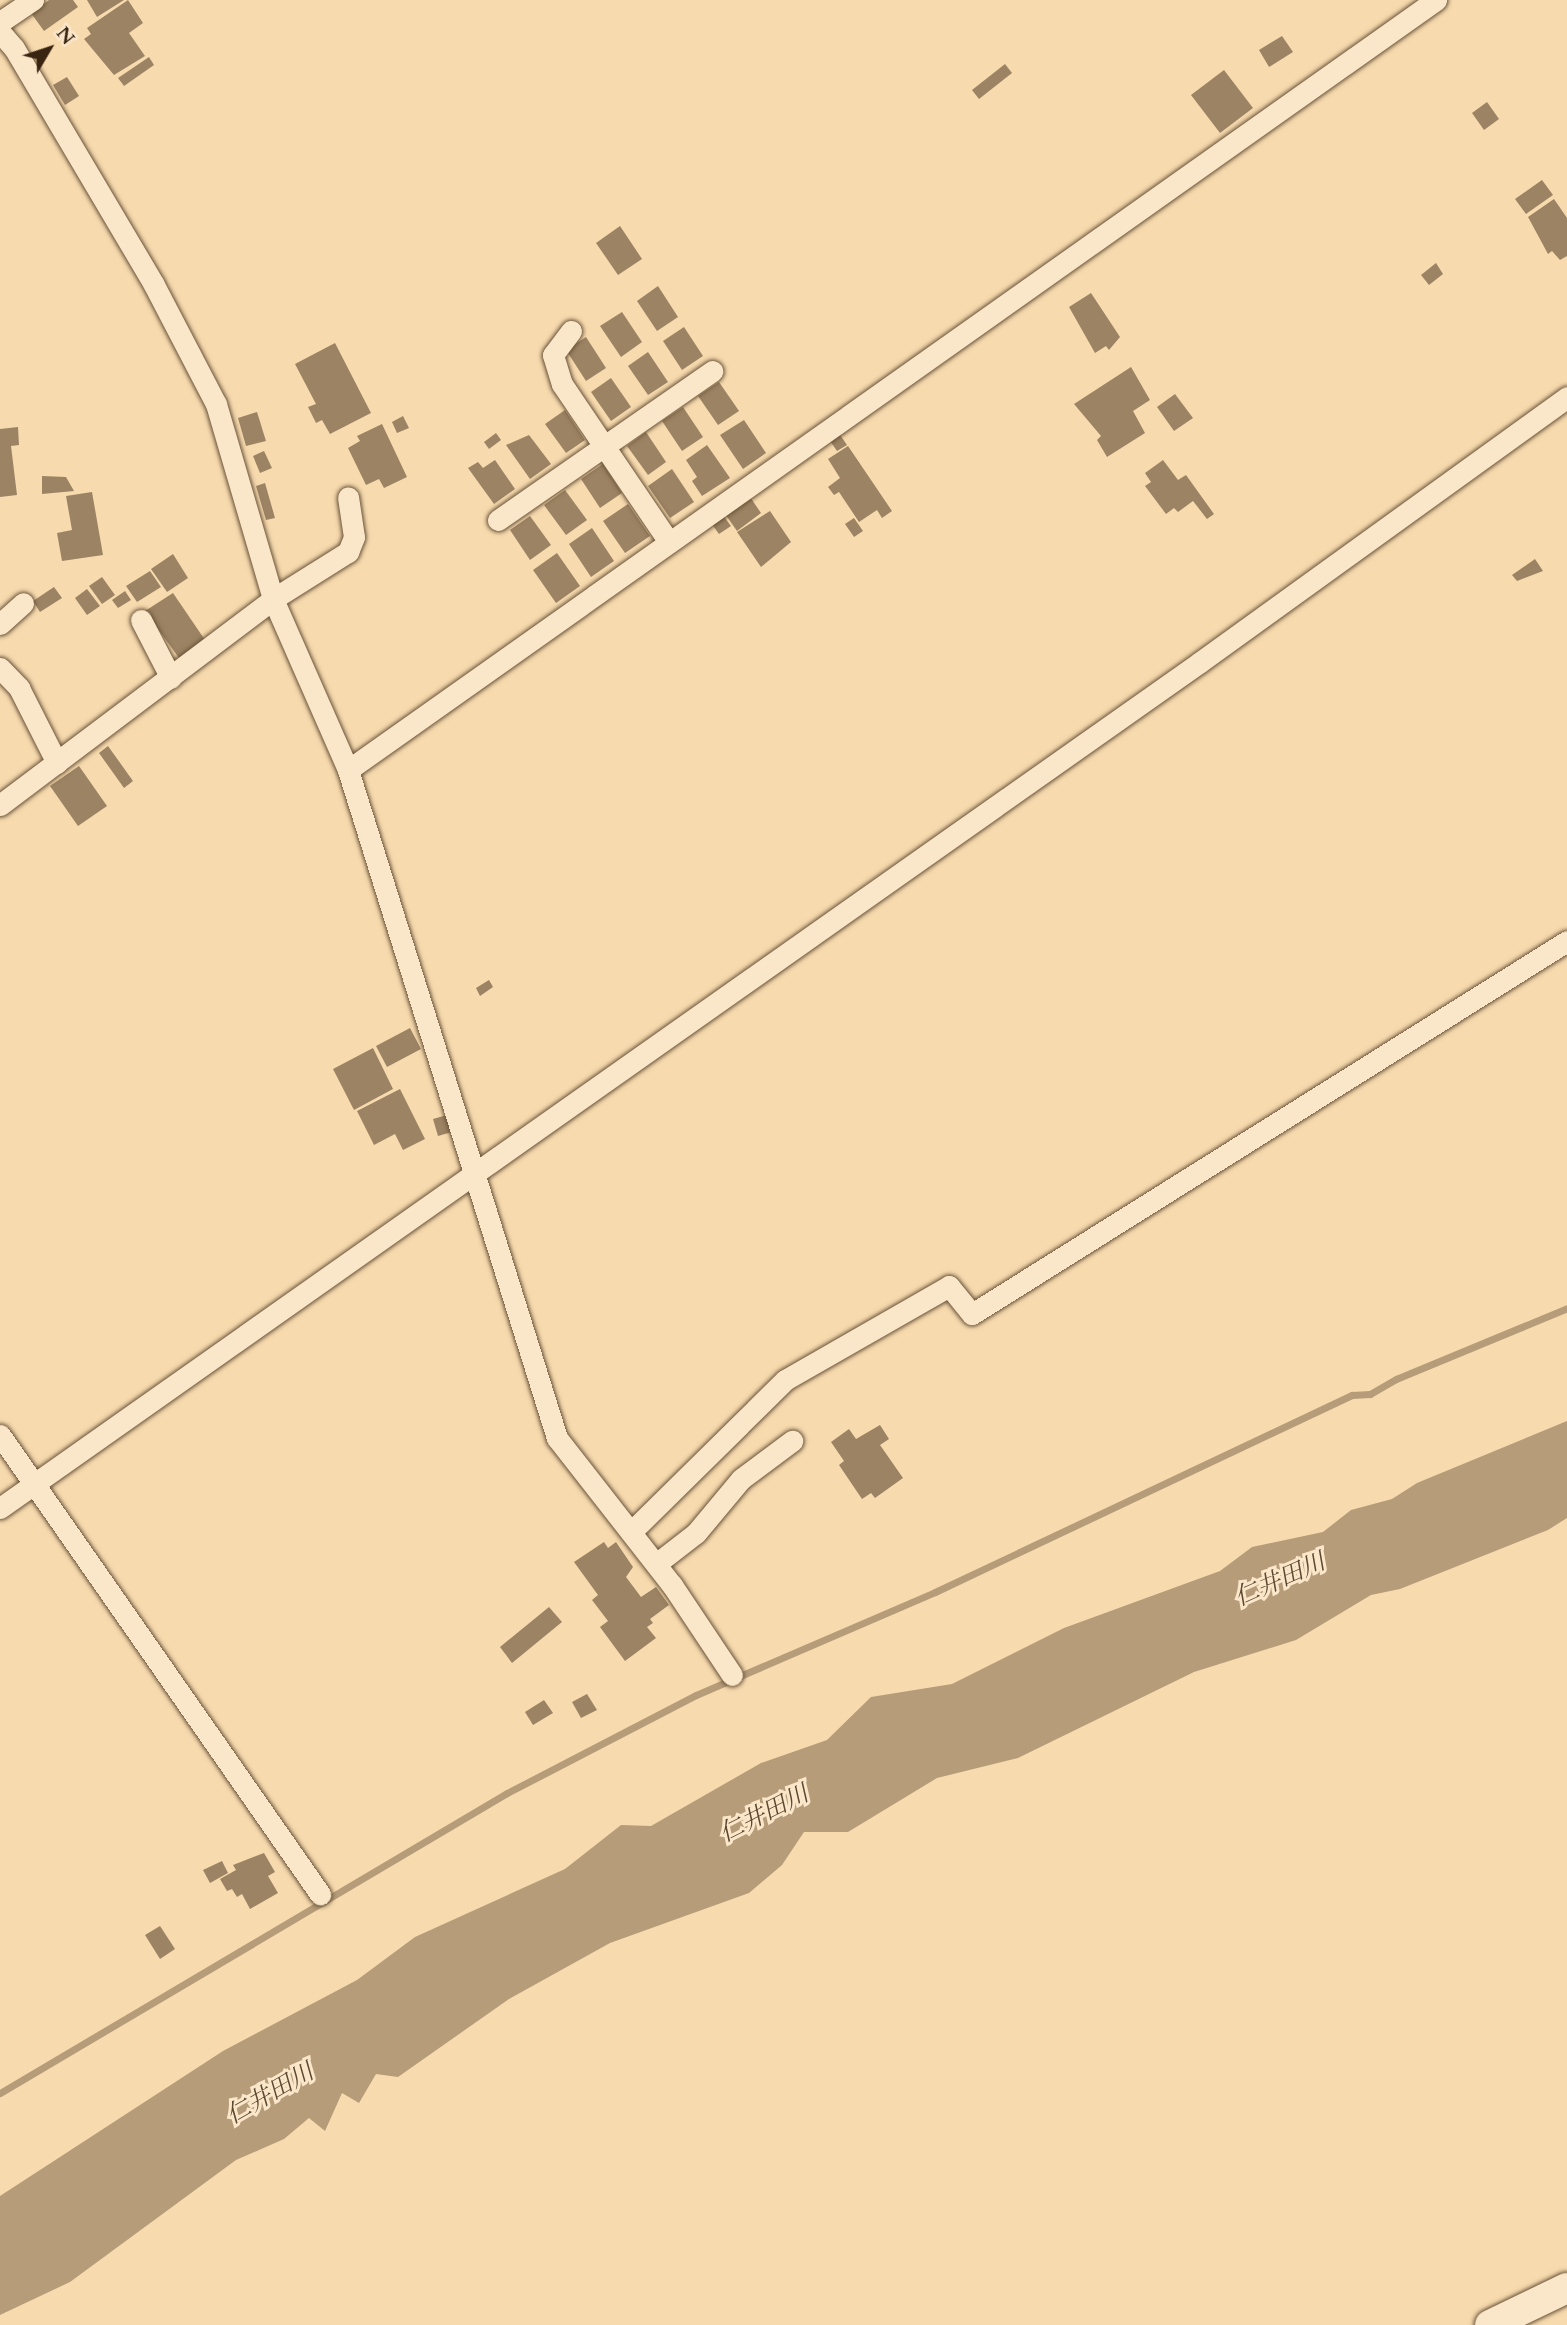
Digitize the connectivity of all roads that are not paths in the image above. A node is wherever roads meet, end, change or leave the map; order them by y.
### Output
1 (33, 0) edge
2 (1436, 0) edge
3 (0, 22) edge
4 (0, 32) edge
5 (572, 331) dead end
6 (712, 371) dead end
7 (1567, 397) edge
8 (603, 447) junction
9 (348, 497) dead end
10 (498, 520) dead end
11 (669, 542) junction
12 (273, 599) junction
13 (23, 603) dead end
14 (141, 620) dead end
15 (0, 624) edge
16 (0, 668) edge
17 (171, 678) junction
18 (57, 763) junction
19 (348, 770) junction
20 (0, 805) edge
21 (1567, 941) edge
22 (475, 1174) junction
23 (0, 1434) edge
24 (792, 1441) dead end
25 (35, 1482) junction
26 (0, 1508) edge
27 (631, 1532) junction
28 (656, 1564) junction
29 (732, 1675) dead end
30 (320, 1894) dead end
31 (1567, 2288) edge
32 (1490, 2325) edge

1 - 3 street
2 - 11 street
4 - 12 street
5 - 8 street
6 - 8 street
7 - 22 street
8 - 10 street
8 - 11 street
9 - 12 street
11 - 19 street
12 - 17 street
12 - 19 street
13 - 15 street
14 - 17 street
16 - 18 street
17 - 18 street
18 - 20 street
19 - 22 street
21 - 27 street
22 - 25 street
22 - 27 street
23 - 25 street
24 - 28 street
25 - 26 street
25 - 30 street
27 - 28 street
28 - 29 street
31 - 32 main road

